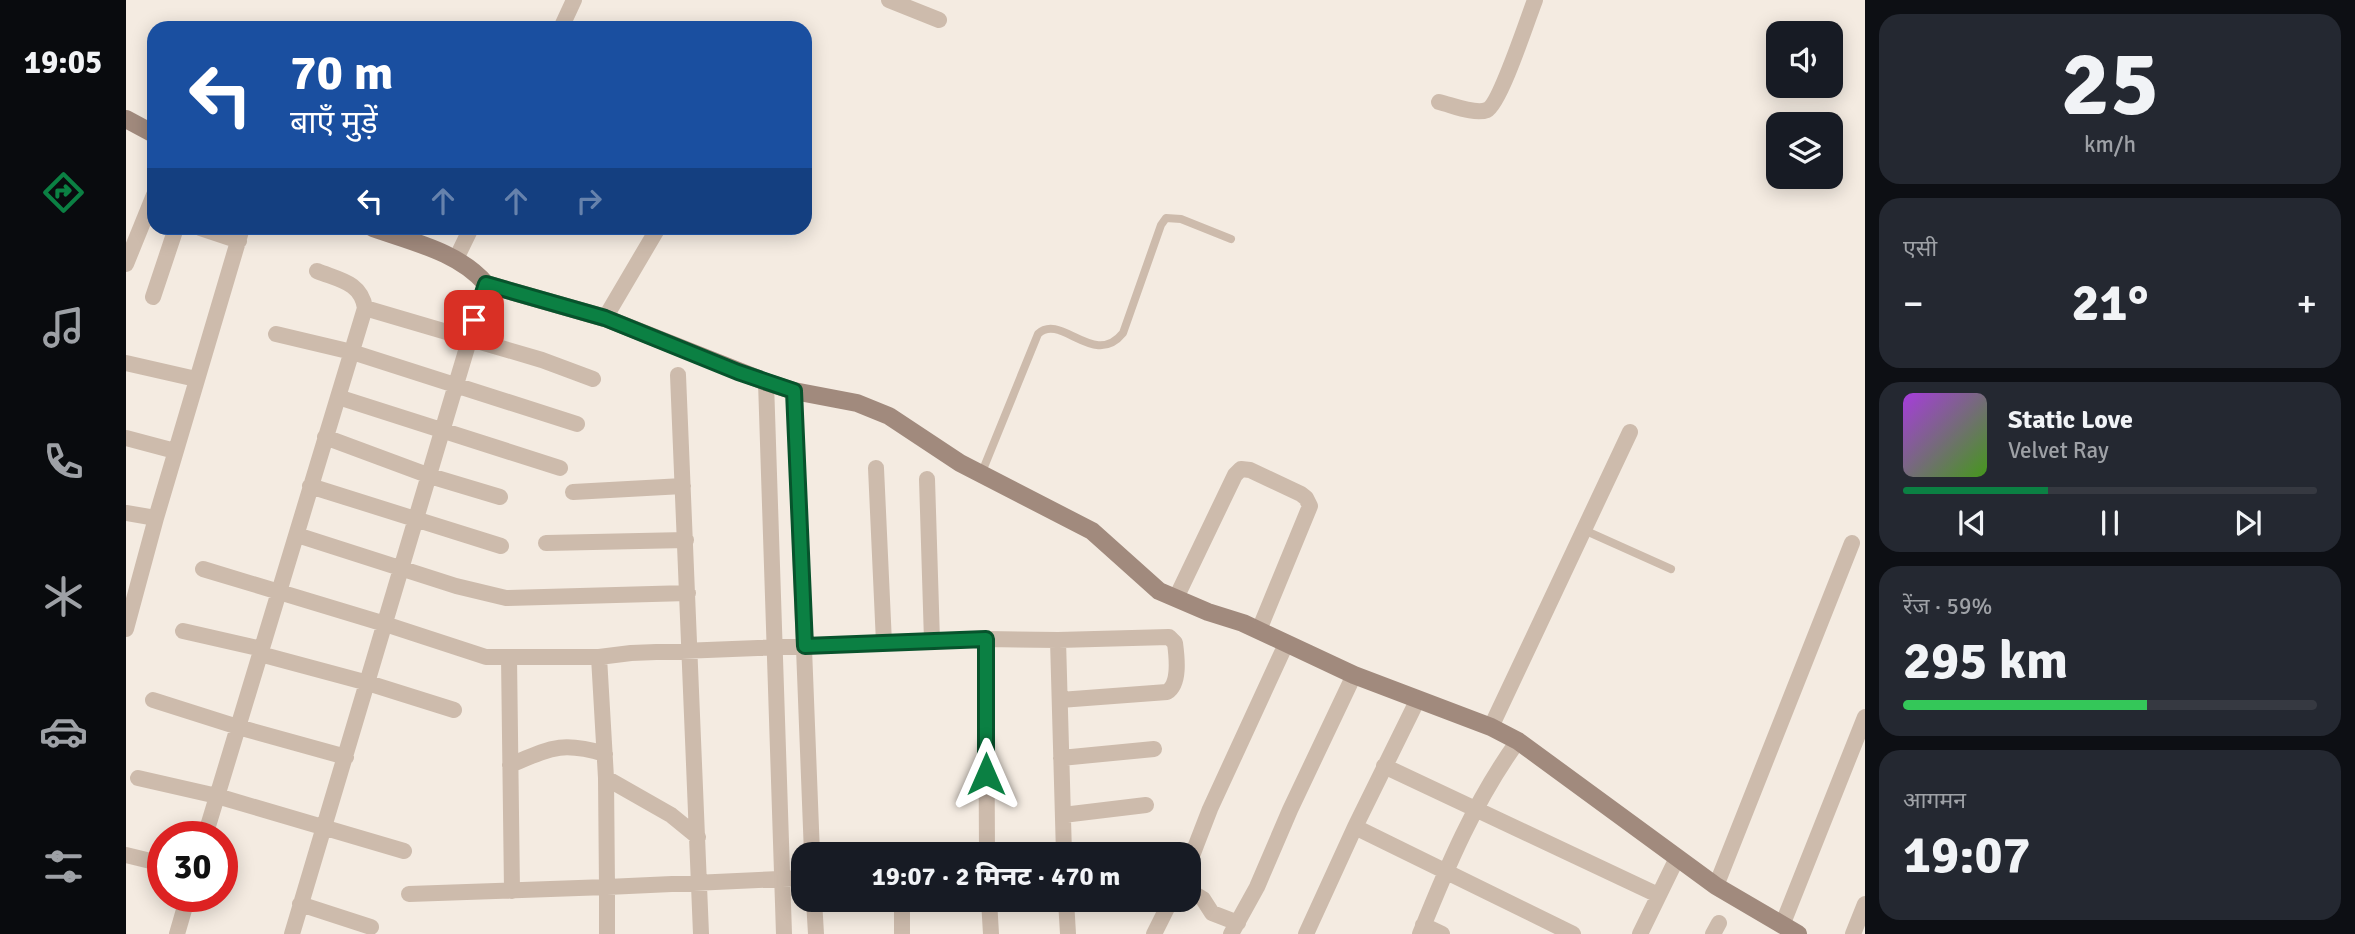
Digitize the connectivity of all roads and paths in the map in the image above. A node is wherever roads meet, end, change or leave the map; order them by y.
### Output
1 (574, 0) edge
2 (889, 0) edge
3 (1535, 0) edge
4 (939, 20) dead end
5 (564, 21) edge
6 (1439, 102) dead end
7 (126, 120) edge
8 (147, 130) edge
9 (147, 212) edge
10 (174, 235) edge
11 (240, 235) edge
12 (392, 235) edge
13 (468, 235) edge
14 (654, 235) edge
15 (1231, 239) dead end
16 (456, 259) junction
17 (126, 264) edge
18 (317, 271) dead end
19 (486, 284) junction
20 (153, 297) dead end
21 (363, 299) junction
22 (605, 318) junction
23 (276, 334) dead end
24 (468, 338) junction
25 (352, 352) junction
26 (126, 363) edge
27 (678, 375) dead end
28 (196, 379) junction
29 (593, 379) dead end
30 (766, 382) junction
31 (455, 386) junction
32 (794, 391) junction
33 (338, 397) junction
34 (578, 424) dead end
35 (443, 432) junction
36 (1630, 432) dead end
37 (325, 437) junction
38 (126, 438) edge
39 (175, 451) junction
40 (560, 468) dead end
41 (876, 468) dead end
42 (982, 472) junction
43 (430, 476) junction
44 (927, 479) dead end
45 (310, 486) junction
46 (683, 486) junction
47 (573, 492) dead end
48 (500, 497) dead end
49 (126, 513) edge
50 (156, 518) junction
51 (416, 519) junction
52 (1584, 530) junction
53 (297, 535) junction
54 (685, 540) junction
55 (1852, 542) dead end
56 (546, 543) dead end
57 (501, 546) dead end
58 (402, 567) junction
59 (203, 569) dead end
60 (1671, 569) dead end
61 (279, 593) junction
62 (688, 593) junction
63 (1176, 598) junction
64 (385, 624) junction
65 (126, 629) edge
66 (1259, 630) junction
67 (183, 631) dead end
68 (986, 639) junction
69 (1058, 640) junction
70 (932, 641) junction
71 (884, 643) junction
72 (1286, 644) junction
73 (805, 646) junction
74 (775, 647) junction
75 (690, 651) junction
76 (261, 652) junction
77 (509, 657) junction
78 (599, 657) junction
79 (1354, 675) junction
80 (368, 682) junction
81 (1418, 699) junction
82 (153, 700) dead end
83 (1060, 700) junction
84 (454, 710) dead end
85 (1865, 717) edge
86 (238, 727) junction
87 (1490, 727) junction
88 (1518, 741) junction
89 (1154, 749) dead end
90 (807, 752) junction
91 (605, 754) junction
92 (778, 754) junction
93 (346, 757) junction
94 (1062, 758) junction
95 (510, 765) junction
96 (1384, 766) junction
97 (138, 778) dead end
98 (606, 778) junction
99 (217, 796) junction
100 (1146, 805) dead end
101 (1475, 810) junction
102 (1063, 816) junction
103 (210, 821) edge
104 (324, 827) junction
105 (1355, 827) junction
106 (698, 837) junction
107 (811, 842) edge
108 (987, 842) edge
109 (1064, 842) edge
110 (1197, 842) edge
111 (404, 851) dead end
112 (126, 855) edge
113 (1678, 858) junction
114 (147, 860) edge
115 (1447, 870) junction
116 (791, 879) edge
117 (783, 880) junction
118 (700, 883) junction
119 (1716, 886) junction
120 (607, 887) junction
121 (512, 891) junction
122 (410, 894) dead end
123 (1658, 895) junction
124 (1201, 898) edge
125 (300, 904) junction
126 (1865, 904) edge
127 (183, 912) edge
128 (815, 912) edge
129 (902, 912) edge
130 (990, 912) edge
131 (1067, 912) edge
132 (1165, 912) edge
133 (372, 927) dead end
134 (1234, 928) edge
135 (1421, 930) edge
136 (1788, 930) edge
137 (177, 934) edge
138 (292, 934) edge
139 (607, 934) edge
140 (701, 934) edge
141 (784, 934) edge
142 (816, 934) edge
143 (902, 934) edge
144 (991, 934) edge
145 (1068, 934) edge
146 (1154, 934) edge
147 (1306, 934) edge
148 (1442, 934) edge
149 (1573, 934) edge
150 (1640, 934) edge
151 (1853, 934) edge

1 - 5 street
2 - 4 street
3 - 6 street
7 - 8 street
9 - 17 street
10 - 20 street
11 - 28 street
12 - 16 street
13 - 16 street
14 - 22 street
15 - 42 lane
16 - 19 street
18 - 21 street
19 - 22 street
19 - 24 street
21 - 24 street
21 - 25 street
22 - 30 street
23 - 25 street
24 - 29 street
24 - 31 street
25 - 31 street
25 - 33 street
26 - 28 street
27 - 46 street
28 - 39 street
30 - 32 street
30 - 74 street
31 - 34 street
31 - 35 street
32 - 42 street
32 - 73 street
33 - 35 street
33 - 37 street
35 - 40 street
35 - 43 street
36 - 52 street
37 - 43 street
37 - 45 street
38 - 39 street
39 - 50 street
41 - 71 street
42 - 63 street
43 - 48 street
43 - 51 street
44 - 70 street
45 - 51 street
45 - 53 street
46 - 47 street
46 - 54 street
49 - 50 street
50 - 65 street
51 - 57 street
51 - 58 street
52 - 60 lane
52 - 87 street
53 - 58 street
53 - 61 street
54 - 56 street
54 - 62 street
55 - 119 street
58 - 62 street
58 - 64 street
59 - 61 street
61 - 64 street
61 - 76 street
62 - 75 street
63 - 66 street
63 - 66 street
64 - 77 street
64 - 80 street
66 - 72 street
67 - 76 street
68 - 69 street
68 - 70 street
68 - 108 street
69 - 83 street
69 - 83 street
70 - 71 street
71 - 73 street
72 - 79 street
72 - 110 street
73 - 74 street
73 - 90 street
74 - 75 street
74 - 92 street
75 - 78 street
75 - 106 street
76 - 80 street
76 - 86 street
77 - 78 street
77 - 95 street
78 - 91 street
79 - 81 street
79 - 134 street
80 - 84 street
80 - 93 street
81 - 87 street
81 - 96 street
82 - 86 street
83 - 94 street
85 - 136 street
86 - 93 street
86 - 99 street
87 - 88 street
88 - 101 street
88 - 113 street
89 - 94 street
90 - 92 street
90 - 107 street
91 - 95 street
91 - 98 street
92 - 117 street
93 - 104 street
94 - 102 street
95 - 121 street
96 - 101 street
96 - 105 street
97 - 99 street
98 - 106 street
98 - 120 street
99 - 103 street
99 - 104 street
100 - 102 street
101 - 115 street
101 - 123 street
102 - 109 street
104 - 111 street
104 - 125 street
105 - 115 street
105 - 147 street
106 - 118 street
112 - 114 street
113 - 119 street
113 - 123 street
115 - 135 street
115 - 149 street
116 - 117 street
117 - 118 street
117 - 141 street
118 - 120 street
118 - 140 street
119 - 136 street
120 - 121 street
120 - 139 street
121 - 122 street
123 - 150 street
124 - 134 street
125 - 133 street
125 - 138 street
126 - 151 street
127 - 137 street
128 - 142 street
129 - 143 street
130 - 144 street
131 - 145 street
132 - 146 street
135 - 148 street

